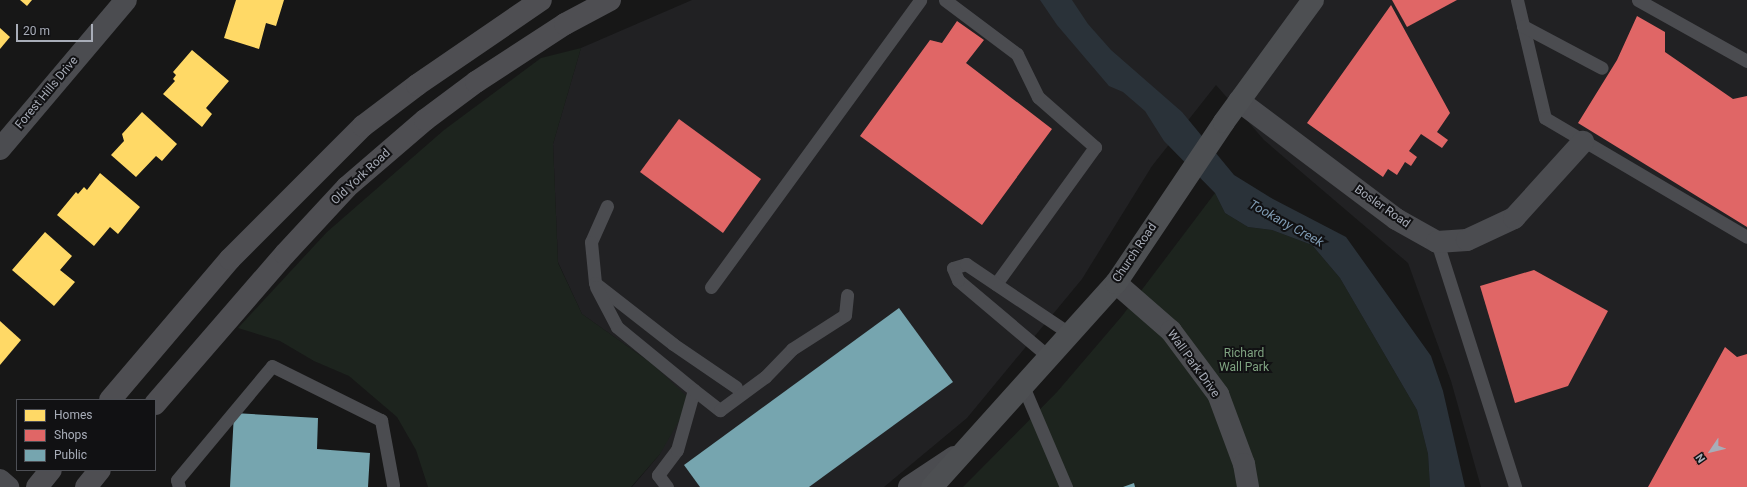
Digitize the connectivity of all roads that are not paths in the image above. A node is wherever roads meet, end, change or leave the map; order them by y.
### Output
1 (126, 0) edge
2 (541, 0) edge
3 (610, 0) edge
4 (920, 0) edge
5 (945, 0) edge
6 (1314, 0) edge
7 (1517, 0) edge
8 (1638, 0) edge
9 (1523, 26) junction
10 (1747, 61) edge
11 (1602, 68) dead end
12 (1239, 101) junction
13 (1583, 142) junction
14 (0, 149) edge
15 (607, 206) dead end
16 (1747, 237) edge
17 (1437, 242) junction
18 (595, 283) junction
19 (1116, 283) junction
20 (996, 284) junction
21 (711, 287) dead end
22 (847, 295) dead end
23 (1070, 334) junction
24 (1049, 357) junction
25 (736, 386) dead end
26 (1023, 386) junction
27 (694, 390) junction
28 (111, 399) edge
29 (156, 403) edge
30 (968, 448) junction
31 (50, 471) edge
32 (99, 471) edge
33 (0, 480) edge
34 (393, 485) dead end
35 (8, 487) edge
36 (37, 487) edge
37 (86, 487) edge
38 (179, 487) edge
39 (667, 487) edge
40 (909, 487) edge
41 (932, 487) edge
42 (1066, 487) edge
43 (1248, 487) edge
44 (1515, 487) edge

1 - 14 street, Forest Hills Drive
2 - 28 highway
3 - 29 highway, Old York Road
4 - 21 lane
5 - 20 lane
6 - 12 main road, Church Road
7 - 9 lane
8 - 10 lane
9 - 11 lane
9 - 13 lane
12 - 17 street, Bosler Road
12 - 19 main road, Church Road
13 - 16 lane
13 - 17 street
15 - 18 lane
17 - 44 lane
18 - 25 lane
18 - 27 lane
19 - 23 main road, Church Road
19 - 43 street, Wall Park Drive
20 - 23 lane
20 - 24 lane
22 - 27 lane
23 - 24 main road, Church Road
24 - 26 main road, Church Road
26 - 30 main road, Church Road
26 - 42 lane
27 - 39 lane
30 - 40 street
30 - 41 main road, Church Road
31 - 36 highway
32 - 37 highway
33 - 35 street
34 - 38 lane

